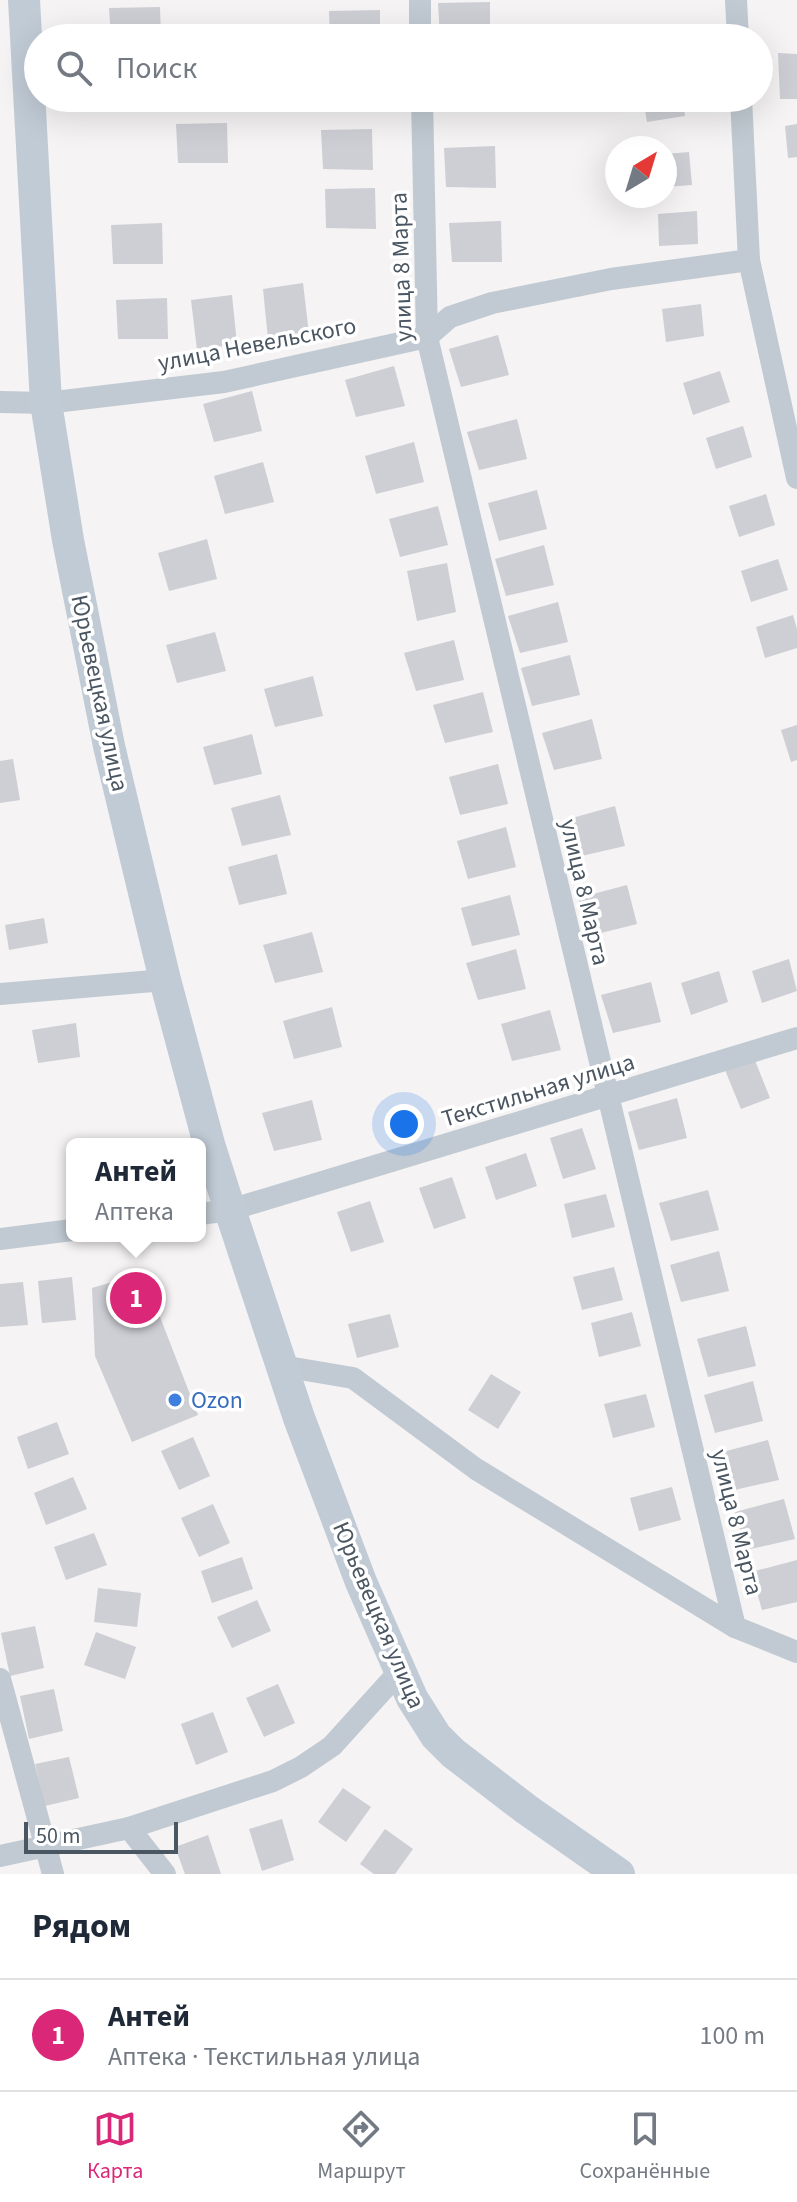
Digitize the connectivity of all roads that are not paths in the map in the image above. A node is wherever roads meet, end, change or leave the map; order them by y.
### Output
1 (24, 0) edge
2 (420, 0) edge
3 (736, 0) edge
4 (25, 24) edge
5 (420, 24) edge
6 (737, 24) edge
7 (30, 112) edge
8 (422, 112) edge
9 (742, 112) edge
10 (749, 260) junction
11 (427, 337) junction
12 (0, 402) edge
13 (46, 403) junction
14 (797, 478) edge
15 (165, 980) junction
16 (0, 994) edge
17 (797, 1038) edge
18 (607, 1096) junction
19 (215, 1212) edge
20 (66, 1231) edge
21 (0, 1239) edge
22 (282, 1366) junction
23 (735, 1627) junction
24 (797, 1652) edge
25 (399, 1672) junction
26 (0, 1679) edge
27 (129, 1828) junction
28 (46, 1846) junction
29 (0, 1856) edge
30 (53, 1874) edge
31 (165, 1874) edge
32 (619, 1874) edge

1 - 4 main road, Юрьевецкая улица
2 - 5 street
3 - 6 street
7 - 13 main road, Юрьевецкая улица
8 - 11 street, улица 8 Марта
9 - 10 street
10 - 11 street, улица Невельского
10 - 14 street
11 - 13 street, улица Невельского
11 - 18 street, улица 8 Марта
12 - 13 street, улица Невельского
13 - 15 main road, Юрьевецкая улица
15 - 16 street
15 - 19 main road, Юрьевецкая улица
17 - 18 street, Текстильная улица
18 - 19 street, Текстильная улица
18 - 23 street, улица 8 Марта
19 - 22 main road, Юрьевецкая улица
20 - 21 street
22 - 23 street
22 - 25 main road, Юрьевецкая улица
23 - 24 street, улица 8 Марта
25 - 27 street
25 - 32 main road, Юрьевецкая улица
26 - 28 street
27 - 28 street
27 - 31 street
28 - 29 street
28 - 30 street

